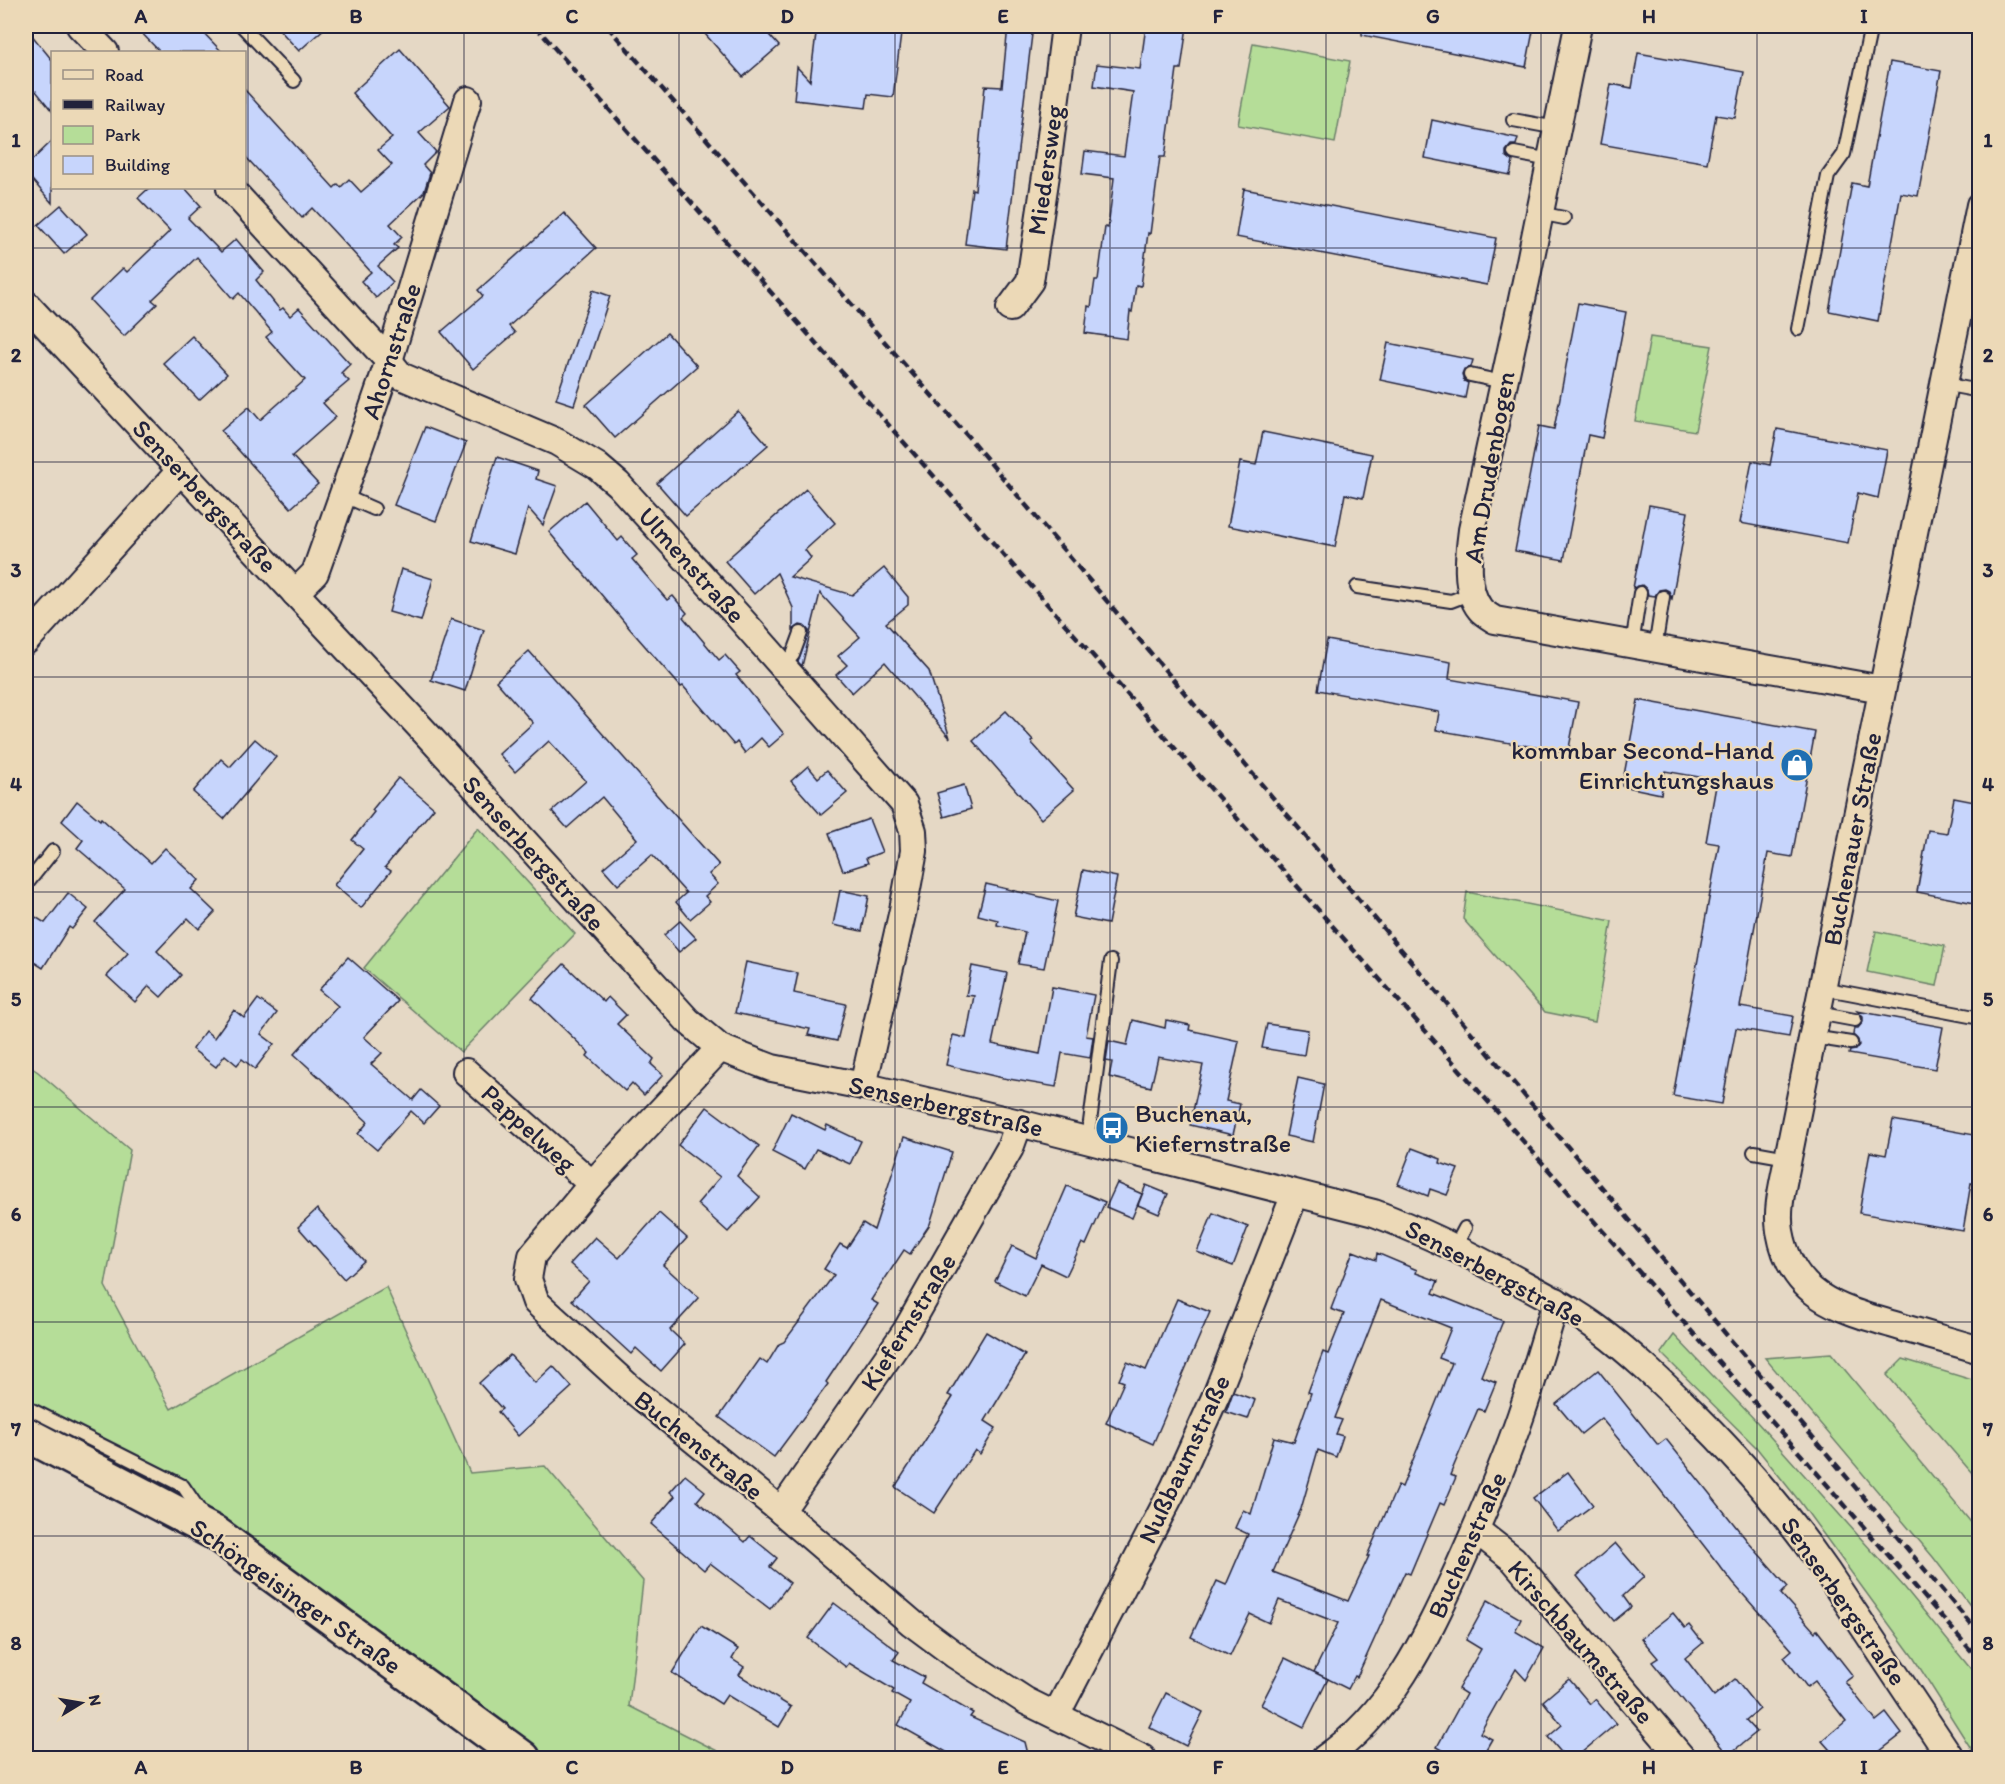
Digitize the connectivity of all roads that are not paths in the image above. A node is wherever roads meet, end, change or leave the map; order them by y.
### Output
1 (80, 26) edge
2 (242, 26) edge
3 (1065, 26) edge
4 (1578, 26) edge
5 (1871, 26) edge
6 (104, 51) edge
7 (294, 81) dead end
8 (468, 100) dead end
9 (1513, 120) dead end
10 (1557, 128) junction
11 (1514, 153) dead end
12 (1550, 160) junction
13 (231, 189) edge
14 (1980, 205) edge
15 (1539, 213) junction
16 (1564, 218) dead end
17 (26, 304) edge
18 (1010, 308) dead end
19 (1798, 329) dead end
20 (390, 361) junction
21 (1470, 375) dead end
22 (1503, 382) junction
23 (1943, 384) junction
24 (1980, 391) edge
25 (181, 470) junction
26 (342, 495) junction
27 (374, 509) dead end
28 (1357, 587) dead end
29 (1472, 593) junction
30 (1640, 593) dead end
31 (295, 594) junction
32 (1664, 597) dead end
33 (801, 633) dead end
34 (26, 641) edge
35 (1643, 647) junction
36 (783, 667) junction
37 (1882, 689) junction
38 (53, 850) dead end
39 (26, 885) edge
40 (1111, 961) dead end
41 (1822, 988) junction
42 (1980, 1018) edge
43 (1855, 1020) dead end
44 (1814, 1025) junction
45 (1851, 1043) dead end
46 (720, 1048) junction
47 (466, 1072) dead end
48 (862, 1086) junction
49 (1020, 1123) junction
50 (1086, 1140) junction
51 (1754, 1152) dead end
52 (1788, 1158) junction
53 (592, 1184) junction
54 (1294, 1194) junction
55 (1556, 1301) junction
56 (1980, 1350) edge
57 (26, 1407) edge
58 (26, 1434) edge
59 (781, 1511) junction
60 (1476, 1530) junction
61 (215, 1533) junction
62 (1056, 1715) junction
63 (1941, 1755) edge
64 (1676, 1756) edge
65 (523, 1758) edge
66 (1142, 1758) edge
67 (1325, 1758) edge

1 - 6 street
2 - 7 lane
3 - 18 street, Miedersweg
4 - 10 street, Am Drudenbogen
5 - 19 lane
8 - 20 street, Ahornstraße
9 - 10 lane
10 - 12 street, Am Drudenbogen
11 - 12 lane
12 - 15 street, Am Drudenbogen
13 - 20 street, Ulmenstraße
14 - 23 street, Buchenauer Straße
15 - 16 lane
15 - 22 street, Am Drudenbogen
17 - 25 street, Senserbergstraße
20 - 26 street, Ahornstraße
20 - 36 street, Ulmenstraße
21 - 22 lane
22 - 29 street, Am Drudenbogen
23 - 24 lane
23 - 37 street, Buchenauer Straße
25 - 31 street, Senserbergstraße
25 - 34 street
26 - 27 lane
26 - 31 street, Ahornstraße
28 - 29 lane
29 - 35 street, Am Drudenbogen
30 - 35 lane
31 - 46 street, Senserbergstraße
32 - 35 lane
33 - 36 lane
35 - 37 street, Am Drudenbogen
36 - 48 street, Ulmenstraße
37 - 41 street, Buchenauer Straße
38 - 39 lane
40 - 50 lane
41 - 42 lane
41 - 44 street, Buchenauer Straße
43 - 44 lane
44 - 45 lane
44 - 52 street, Buchenauer Straße
46 - 48 street, Senserbergstraße
46 - 53 street, Buchenstraße
47 - 53 street, Pappelweg
48 - 49 street, Senserbergstraße
49 - 50 street, Senserbergstraße
49 - 59 street, Kiefernstraße
50 - 54 street, Senserbergstraße
51 - 52 lane
52 - 56 street, Buchenauer Straße
53 - 59 street, Buchenstraße
54 - 55 street, Senserbergstraße
54 - 62 street, Nußbaumstraße
55 - 60 street, Buchenstraße
55 - 63 street, Senserbergstraße
57 - 61 lane
58 - 61 main road, Schöngeisinger Straße
59 - 62 street, Buchenstraße
60 - 64 street, Kirschbaumstraße
60 - 67 street, Buchenstraße
61 - 65 main road, Schöngeisinger Straße
62 - 66 street, Buchenstraße

